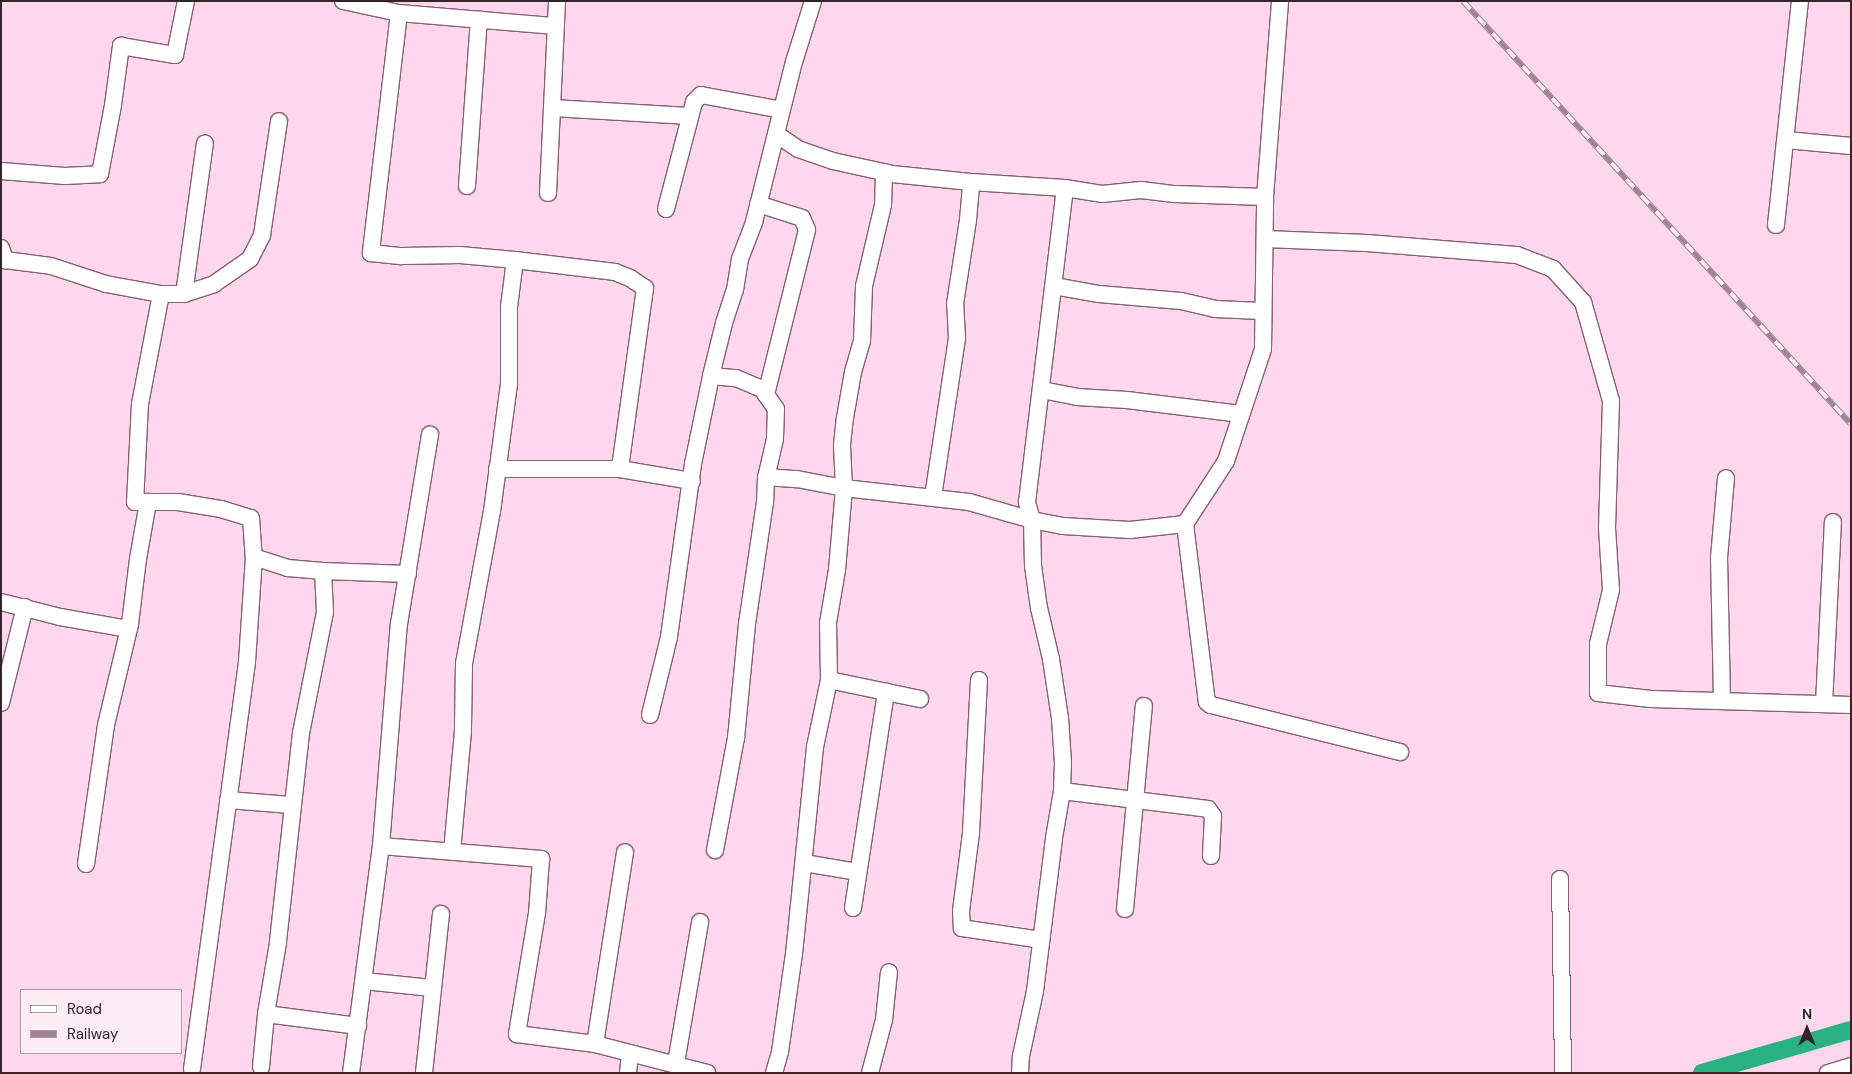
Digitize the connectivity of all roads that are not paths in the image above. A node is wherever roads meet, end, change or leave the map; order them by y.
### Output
1 (186, 1) edge
2 (343, 1) edge
3 (558, 1) edge
4 (813, 1) edge
5 (1280, 1) edge
6 (1800, 1) edge
7 (399, 13) junction
8 (479, 19) junction
9 (555, 26) junction
10 (552, 108) junction
11 (782, 110) junction
12 (690, 116) junction
13 (279, 121) dead end
14 (776, 134) junction
15 (1786, 140) junction
16 (205, 143) dead end
17 (1851, 146) edge
18 (1, 171) edge
19 (884, 172) junction
20 (971, 182) junction
21 (467, 186) dead end
22 (1065, 188) junction
23 (548, 193) dead end
24 (1265, 197) junction
25 (758, 204) junction
26 (666, 209) dead end
27 (1776, 224) dead end
28 (1265, 239) junction
29 (2, 259) edge
30 (515, 260) junction
31 (1054, 286) junction
32 (161, 294) junction
33 (184, 294) junction
34 (1262, 311) junction
35 (711, 376) junction
36 (1042, 390) junction
37 (766, 394) junction
38 (1241, 414) junction
39 (430, 435) dead end
40 (497, 469) junction
41 (620, 469) junction
42 (766, 477) junction
43 (1726, 478) dead end
44 (692, 481) junction
45 (844, 488) junction
46 (933, 497) junction
47 (148, 502) junction
48 (1032, 520) junction
49 (1833, 522) dead end
50 (1185, 524) junction
51 (254, 557) junction
52 (323, 571) junction
53 (408, 574) junction
54 (1, 602) edge
55 (24, 607) junction
56 (129, 629) junction
57 (829, 680) junction
58 (980, 680) dead end
59 (886, 692) junction
60 (920, 699) dead end
61 (1722, 700) junction
62 (1, 703) edge
63 (1824, 704) junction
64 (1851, 705) edge
65 (1144, 706) dead end
66 (650, 715) dead end
67 (1400, 752) dead end
68 (1062, 791) junction
69 (228, 800) junction
70 (1136, 800) junction
71 (291, 805) junction
72 (381, 846) junction
73 (715, 850) dead end
74 (452, 851) junction
75 (625, 852) dead end
76 (1211, 856) dead end
77 (804, 863) junction
78 (86, 864) dead end
79 (858, 872) junction
80 (1560, 879) dead end
81 (853, 908) dead end
82 (1125, 909) dead end
83 (441, 914) dead end
84 (700, 922) dead end
85 (1041, 940) junction
86 (889, 972) dead end
87 (364, 981) junction
88 (432, 988) junction
89 (266, 1014) junction
90 (358, 1026) junction
91 (595, 1044) junction
92 (630, 1052) junction
93 (676, 1063) junction
94 (1851, 1066) edge
95 (261, 1067) dead end
96 (192, 1069) dead end
97 (351, 1073) edge
98 (424, 1073) edge
99 (628, 1073) edge
100 (707, 1073) edge
101 (774, 1073) edge
102 (870, 1073) edge
103 (1020, 1073) edge
104 (1563, 1073) edge
105 (1828, 1073) edge

1 - 18 street
2 - 7 street
3 - 9 street
4 - 11 street
5 - 24 street
6 - 15 street
7 - 8 street
7 - 30 street
8 - 9 street
8 - 21 street
9 - 10 street
10 - 12 street
10 - 23 street
11 - 12 street
11 - 14 street
12 - 26 street
13 - 33 street
14 - 19 street
14 - 25 street
15 - 17 street
15 - 27 street
16 - 33 street
19 - 20 street
19 - 45 street
20 - 22 street
20 - 46 street
22 - 24 street
22 - 31 street
24 - 28 street
25 - 35 street
25 - 37 street
28 - 34 street
28 - 61 street
29 - 32 street
30 - 40 street
30 - 41 street
31 - 34 street
31 - 36 street
32 - 33 street
32 - 47 street
34 - 38 street
35 - 37 street
35 - 44 street
36 - 38 street
36 - 48 street
37 - 42 street
38 - 50 street
39 - 53 street
40 - 41 street
40 - 74 street
41 - 44 street
42 - 45 street
42 - 73 street
43 - 61 street
44 - 66 street
45 - 46 street
45 - 57 street
46 - 48 street
47 - 51 street
47 - 56 street
48 - 50 street
48 - 68 street
49 - 63 street
50 - 67 street
51 - 52 street
51 - 69 street
52 - 53 street
52 - 71 street
53 - 72 street
54 - 55 street
55 - 56 street
55 - 62 street
56 - 78 street
57 - 59 street
57 - 77 street
58 - 85 street
59 - 60 street
59 - 79 street
61 - 63 street
63 - 64 street
65 - 70 street
68 - 70 street
68 - 85 street
69 - 71 street
69 - 96 street
70 - 76 street
70 - 82 street
71 - 89 street
72 - 74 street
72 - 87 street
74 - 91 street
75 - 91 street
77 - 79 street
77 - 101 street
79 - 81 street
80 - 104 street
83 - 88 street
84 - 93 street
85 - 103 street
86 - 102 street
87 - 88 street
87 - 90 street
88 - 98 street
89 - 90 street
89 - 95 street
90 - 97 street
91 - 92 street
92 - 93 street
92 - 99 street
93 - 100 street
94 - 105 street

